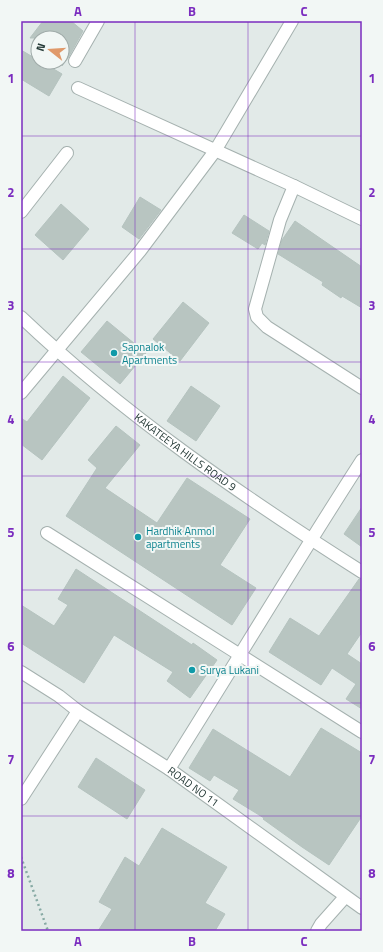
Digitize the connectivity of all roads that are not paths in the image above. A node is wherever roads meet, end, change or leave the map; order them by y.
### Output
1 (98, 21) edge
2 (292, 21) edge
3 (75, 61) dead end
4 (78, 88) dead end
5 (215, 151) junction
6 (67, 153) dead end
7 (294, 186) junction
8 (21, 212) edge
9 (362, 219) edge
10 (21, 317) edge
11 (56, 351) junction
12 (362, 388) edge
13 (21, 393) edge
14 (362, 460) edge
15 (47, 533) dead end
16 (311, 540) junction
17 (362, 572) edge
18 (241, 655) junction
19 (21, 672) edge
20 (78, 711) junction
21 (362, 732) edge
22 (169, 769) junction
23 (21, 799) edge
24 (345, 896) junction
25 (362, 908) edge
26 (317, 931) edge

1 - 3 street
2 - 5 street
4 - 5 street
5 - 7 street
5 - 11 street
6 - 8 street
7 - 9 street
7 - 12 street
10 - 11 street, KAKATEEYA HILLS ROAD 9
11 - 13 street
11 - 16 street, KAKATEEYA HILLS ROAD 9
14 - 16 street
15 - 18 street
16 - 17 street, KAKATEEYA HILLS ROAD 9
16 - 18 street
18 - 21 street
18 - 22 street
19 - 20 street, ROAD NO 11
20 - 22 street, ROAD NO 11
20 - 23 street
22 - 24 street, ROAD NO 11
24 - 25 street, ROAD NO 11
24 - 26 street

